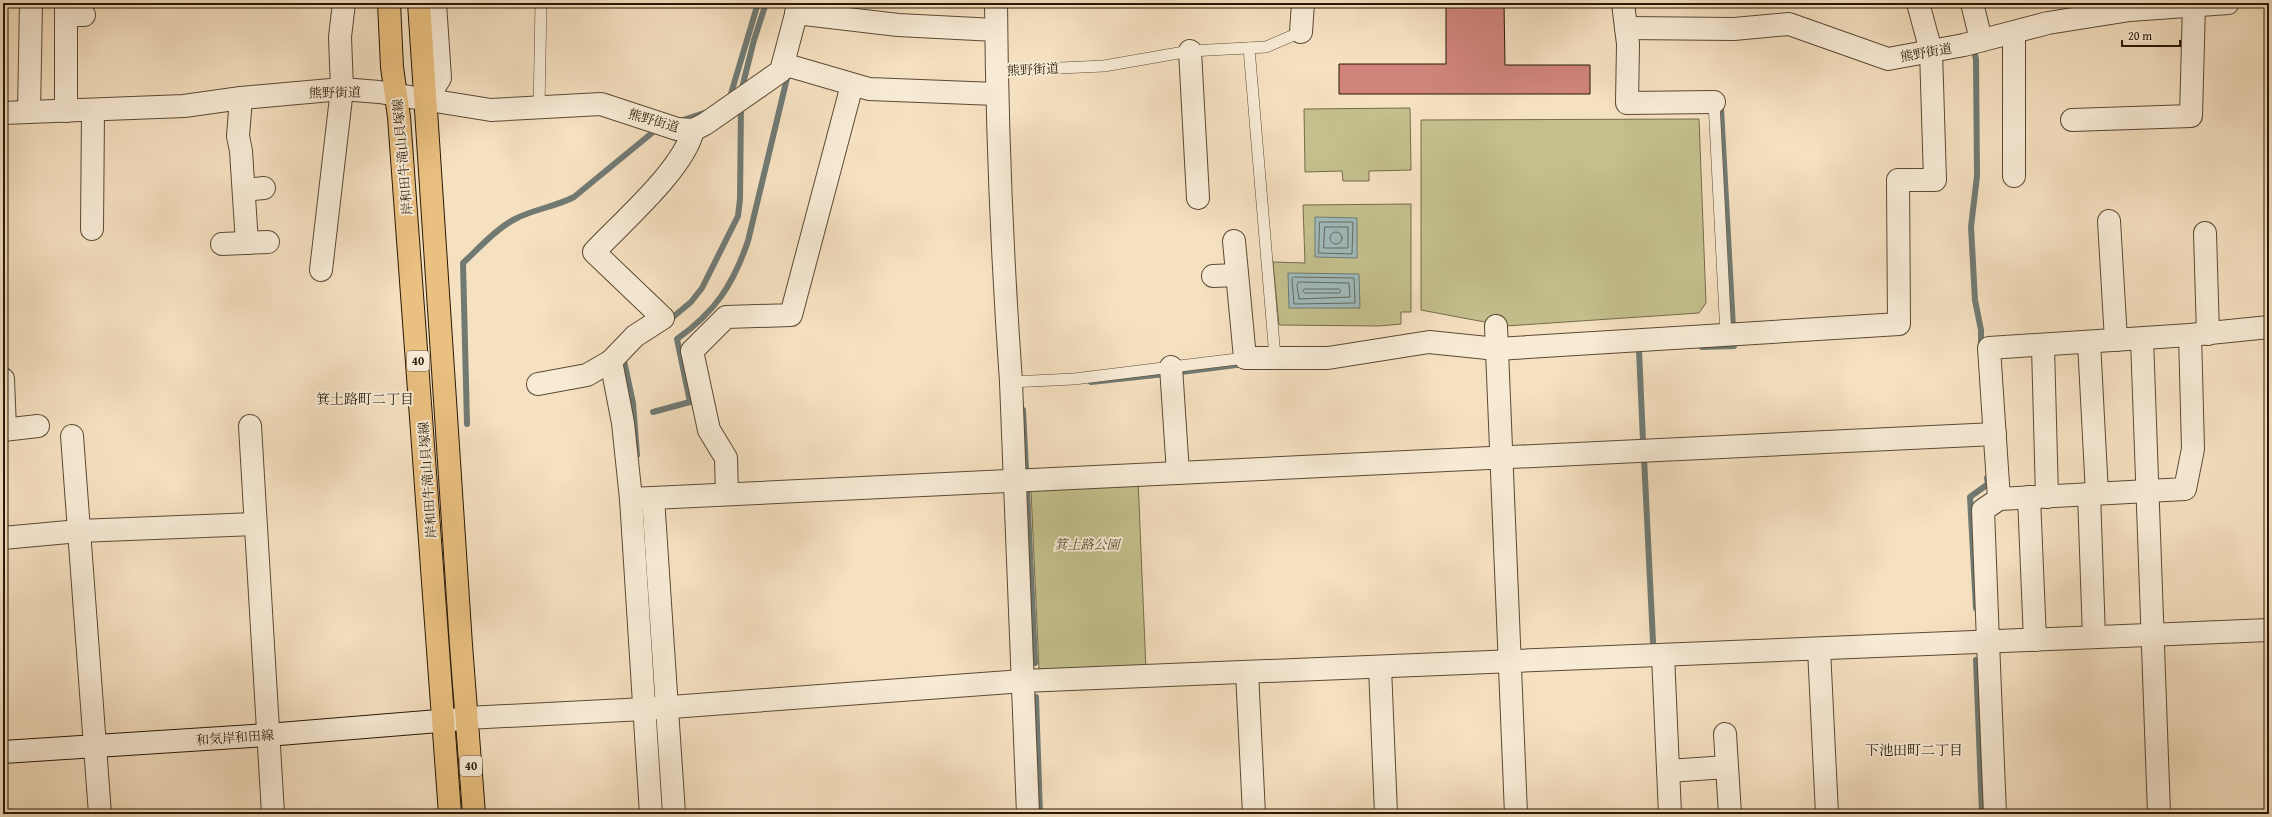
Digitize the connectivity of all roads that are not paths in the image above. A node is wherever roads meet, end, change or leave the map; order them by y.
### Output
1 (30, 3) edge
2 (344, 3) edge
3 (384, 3) edge
4 (389, 3) edge
5 (419, 3) edge
6 (435, 3) edge
7 (541, 3) edge
8 (996, 3) edge
9 (1303, 3) edge
10 (1622, 3) edge
11 (1918, 3) edge
12 (1972, 3) edge
13 (2228, 3) edge
14 (2194, 5) junction
15 (2130, 6) edge
16 (797, 8) edge
17 (72, 11) edge
18 (390, 27) junction
19 (1626, 28) junction
20 (996, 30) junction
21 (1301, 32) joint
22 (2014, 32) junction
23 (1981, 40) junction
24 (1249, 48) junction
25 (1190, 51) junction
26 (1931, 51) junction
27 (783, 64) junction
28 (995, 71) junction
29 (852, 86) junction
30 (342, 89) junction
31 (996, 94) junction
32 (397, 95) junction
33 (241, 98) junction
34 (426, 100) junction
35 (1714, 102) joint
36 (539, 109) junction
37 (66, 111) junction
38 (93, 111) junction
39 (29, 112) junction
40 (3, 113) edge
41 (2072, 120) dead end
42 (693, 130) junction
43 (2014, 176) dead end
44 (1198, 198) dead end
45 (2109, 221) dead end
46 (92, 229) dead end
47 (2205, 233) dead end
48 (1234, 241) dead end
49 (222, 244) dead end
50 (321, 270) dead end
51 (1237, 275) junction
52 (1213, 276) dead end
53 (1496, 326) dead end
54 (2269, 327) edge
55 (2199, 335) junction
56 (1726, 336) junction
57 (2142, 339) junction
58 (2116, 340) junction
59 (2089, 342) junction
60 (2043, 346) junction
61 (1497, 350) junction
62 (1245, 358) junction
63 (1275, 358) junction
64 (611, 362) junction
65 (1171, 367) junction
66 (3, 380) edge
67 (1011, 382) junction
68 (538, 384) dead end
69 (38, 426) dead end
70 (250, 426) dead end
71 (4, 430) edge
72 (1995, 434) junction
73 (72, 436) dead end
74 (1502, 457) junction
75 (1178, 473) junction
76 (1015, 481) junction
77 (2148, 491) junction
78 (727, 494) junction
79 (2093, 494) junction
80 (2038, 497) junction
81 (641, 499) junction
82 (1999, 499) junction
83 (256, 524) junction
84 (79, 531) junction
85 (3, 538) edge
86 (2269, 630) edge
87 (2153, 635) junction
88 (2094, 637) junction
89 (2035, 640) junction
90 (1988, 642) junction
91 (1819, 648) junction
92 (1663, 655) junction
93 (1510, 662) junction
94 (1380, 667) junction
95 (1247, 672) junction
96 (1023, 682) junction
97 (667, 707) junction
98 (644, 708) junction
99 (467, 718) junction
100 (444, 720) junction
101 (1725, 734) dead end
102 (267, 735) junction
103 (96, 746) junction
104 (3, 752) edge
105 (1727, 767) junction
106 (1668, 772) junction
107 (100, 814) edge
108 (273, 814) edge
109 (450, 814) edge
110 (474, 814) edge
111 (652, 814) edge
112 (674, 814) edge
113 (1028, 814) edge
114 (1254, 814) edge
115 (1386, 814) edge
116 (1516, 814) edge
117 (1670, 814) edge
118 (1730, 814) edge
119 (1827, 814) edge
120 (1995, 814) edge
121 (2159, 814) edge

1 - 39 street
2 - 30 street
3 - 18 street
4 - 18 main road, 岸和田牛滝山貝塚線 / 40
5 - 34 main road, 岸和田牛滝山貝塚線 / 40
6 - 34 street
7 - 36 lane
8 - 20 street
9 - 21 street
10 - 19 street
11 - 26 street
12 - 23 street
13 - 14 street, 熊野街道
14 - 15 street, 熊野街道
14 - 41 street
15 - 22 street, 熊野街道
16 - 20 street
16 - 27 street
17 - 37 street
18 - 32 main road, 岸和田牛滝山貝塚線 / 40
19 - 26 street, 熊野街道
19 - 35 street
20 - 28 street
21 - 24 lane, 熊野街道
22 - 23 street, 熊野街道
22 - 43 street
23 - 26 street, 熊野街道
24 - 25 lane, 熊野街道
24 - 63 lane
25 - 28 lane, 熊野街道
25 - 44 street
26 - 56 street
27 - 29 street
27 - 42 street, 熊野街道
28 - 31 street, 熊野街道
29 - 31 street
29 - 78 street
30 - 32 street, 熊野街道
30 - 33 street, 熊野街道
30 - 50 street
31 - 67 street, 熊野街道
32 - 34 street, 熊野街道
32 - 100 main road, 岸和田牛滝山貝塚線 / 40
33 - 38 street, 熊野街道
33 - 49 street
34 - 36 street, 熊野街道
34 - 99 main road, 岸和田牛滝山貝塚線 / 40
35 - 56 lane
36 - 42 street, 熊野街道
37 - 38 street, 熊野街道
37 - 39 street, 熊野街道
38 - 46 street
39 - 40 street, 熊野街道
42 - 64 street
45 - 58 street
47 - 55 street
48 - 51 street
51 - 52 street
51 - 62 street
53 - 61 street
54 - 55 street
55 - 57 street
55 - 77 street
56 - 61 street
57 - 58 street
57 - 77 street
58 - 59 street
59 - 60 street
59 - 79 street
60 - 72 street
60 - 80 street
61 - 63 street
61 - 74 street
62 - 63 street
62 - 65 lane
64 - 68 street
64 - 81 street
65 - 67 lane
65 - 75 street
66 - 71 street
67 - 76 street, 熊野街道
69 - 71 street
70 - 83 street
72 - 74 street
72 - 82 street
73 - 84 street
74 - 75 street
74 - 93 street
75 - 76 street
76 - 78 street
76 - 96 street, 熊野街道
77 - 79 street
77 - 87 street
78 - 81 street
79 - 80 street
79 - 88 street
80 - 82 street
80 - 89 street
81 - 97 street
81 - 98 street
82 - 90 street
83 - 84 street
83 - 102 street
84 - 85 street
84 - 103 street
86 - 87 street, 和気岸和田線
87 - 88 street, 和気岸和田線
87 - 121 street
88 - 89 street, 和気岸和田線
89 - 90 street, 和気岸和田線
90 - 91 street, 和気岸和田線
90 - 120 street
91 - 92 street, 和気岸和田線
91 - 119 street
92 - 93 street, 和気岸和田線
92 - 106 street
93 - 94 street, 和気岸和田線
93 - 116 street
94 - 95 street, 和気岸和田線
94 - 115 street
95 - 96 street, 和気岸和田線
95 - 114 street
96 - 97 street, 和気岸和田線
96 - 113 street, 熊野街道
97 - 98 street, 和気岸和田線
97 - 112 street
98 - 99 street, 和気岸和田線
98 - 111 street
99 - 100 street, 和気岸和田線
99 - 110 main road, 岸和田牛滝山貝塚線 / 40
100 - 102 street, 和気岸和田線
100 - 109 main road, 岸和田牛滝山貝塚線 / 40
101 - 105 street
102 - 103 street, 和気岸和田線
102 - 108 street
103 - 104 street, 和気岸和田線
103 - 107 street
105 - 106 street
105 - 118 street
106 - 117 street

